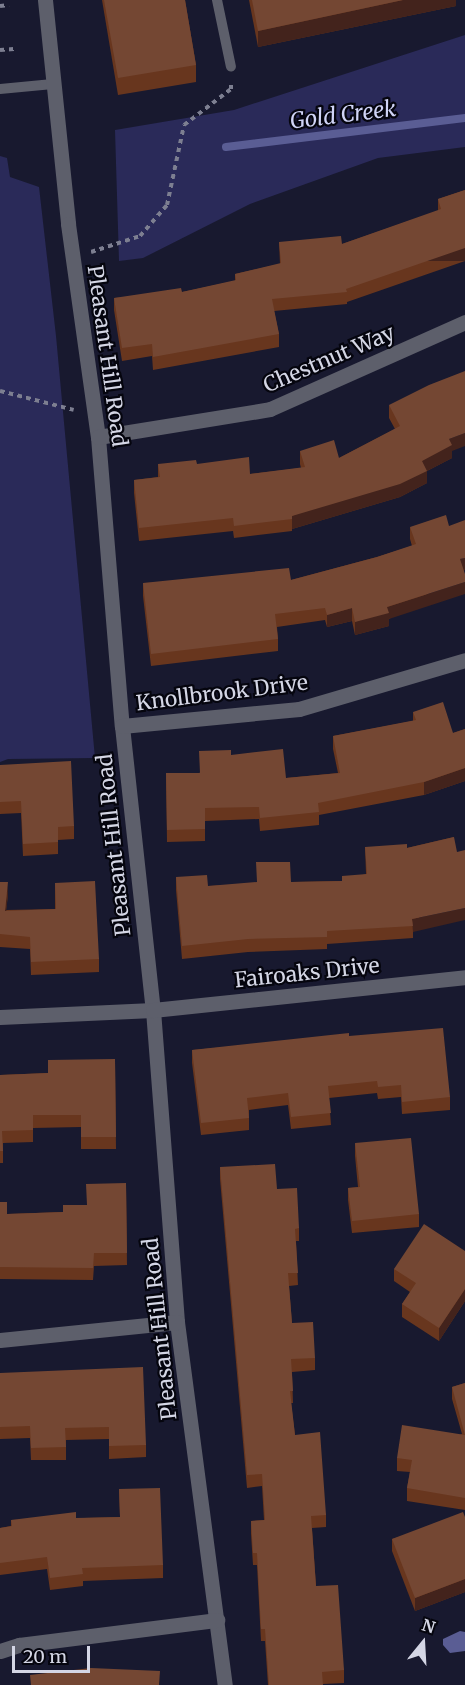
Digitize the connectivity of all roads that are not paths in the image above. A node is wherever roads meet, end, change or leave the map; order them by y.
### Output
1 (45, 0) edge
2 (217, 0) edge
3 (231, 67) road end
4 (53, 84) junction
5 (0, 89) edge
6 (465, 322) edge
7 (98, 437) junction
8 (465, 660) edge
9 (122, 726) junction
10 (465, 977) edge
11 (153, 1010) junction
12 (0, 1017) edge
13 (177, 1322) junction
14 (0, 1340) edge
15 (217, 1620) junction
16 (0, 1651) edge
17 (225, 1685) edge

1 - 4 street, Pleasant Hill Road
2 - 3 lane
4 - 5 lane
4 - 7 street, Pleasant Hill Road
6 - 7 street, Chestnut Way
7 - 9 street, Pleasant Hill Road
8 - 9 street, Knollbrook Drive
9 - 11 street, Pleasant Hill Road
10 - 11 street, Fairoaks Drive
11 - 12 street, Fairoaks Drive
11 - 13 street, Pleasant Hill Road
13 - 14 street
13 - 15 street, Pleasant Hill Road
15 - 16 street
15 - 17 street, Pleasant Hill Road

